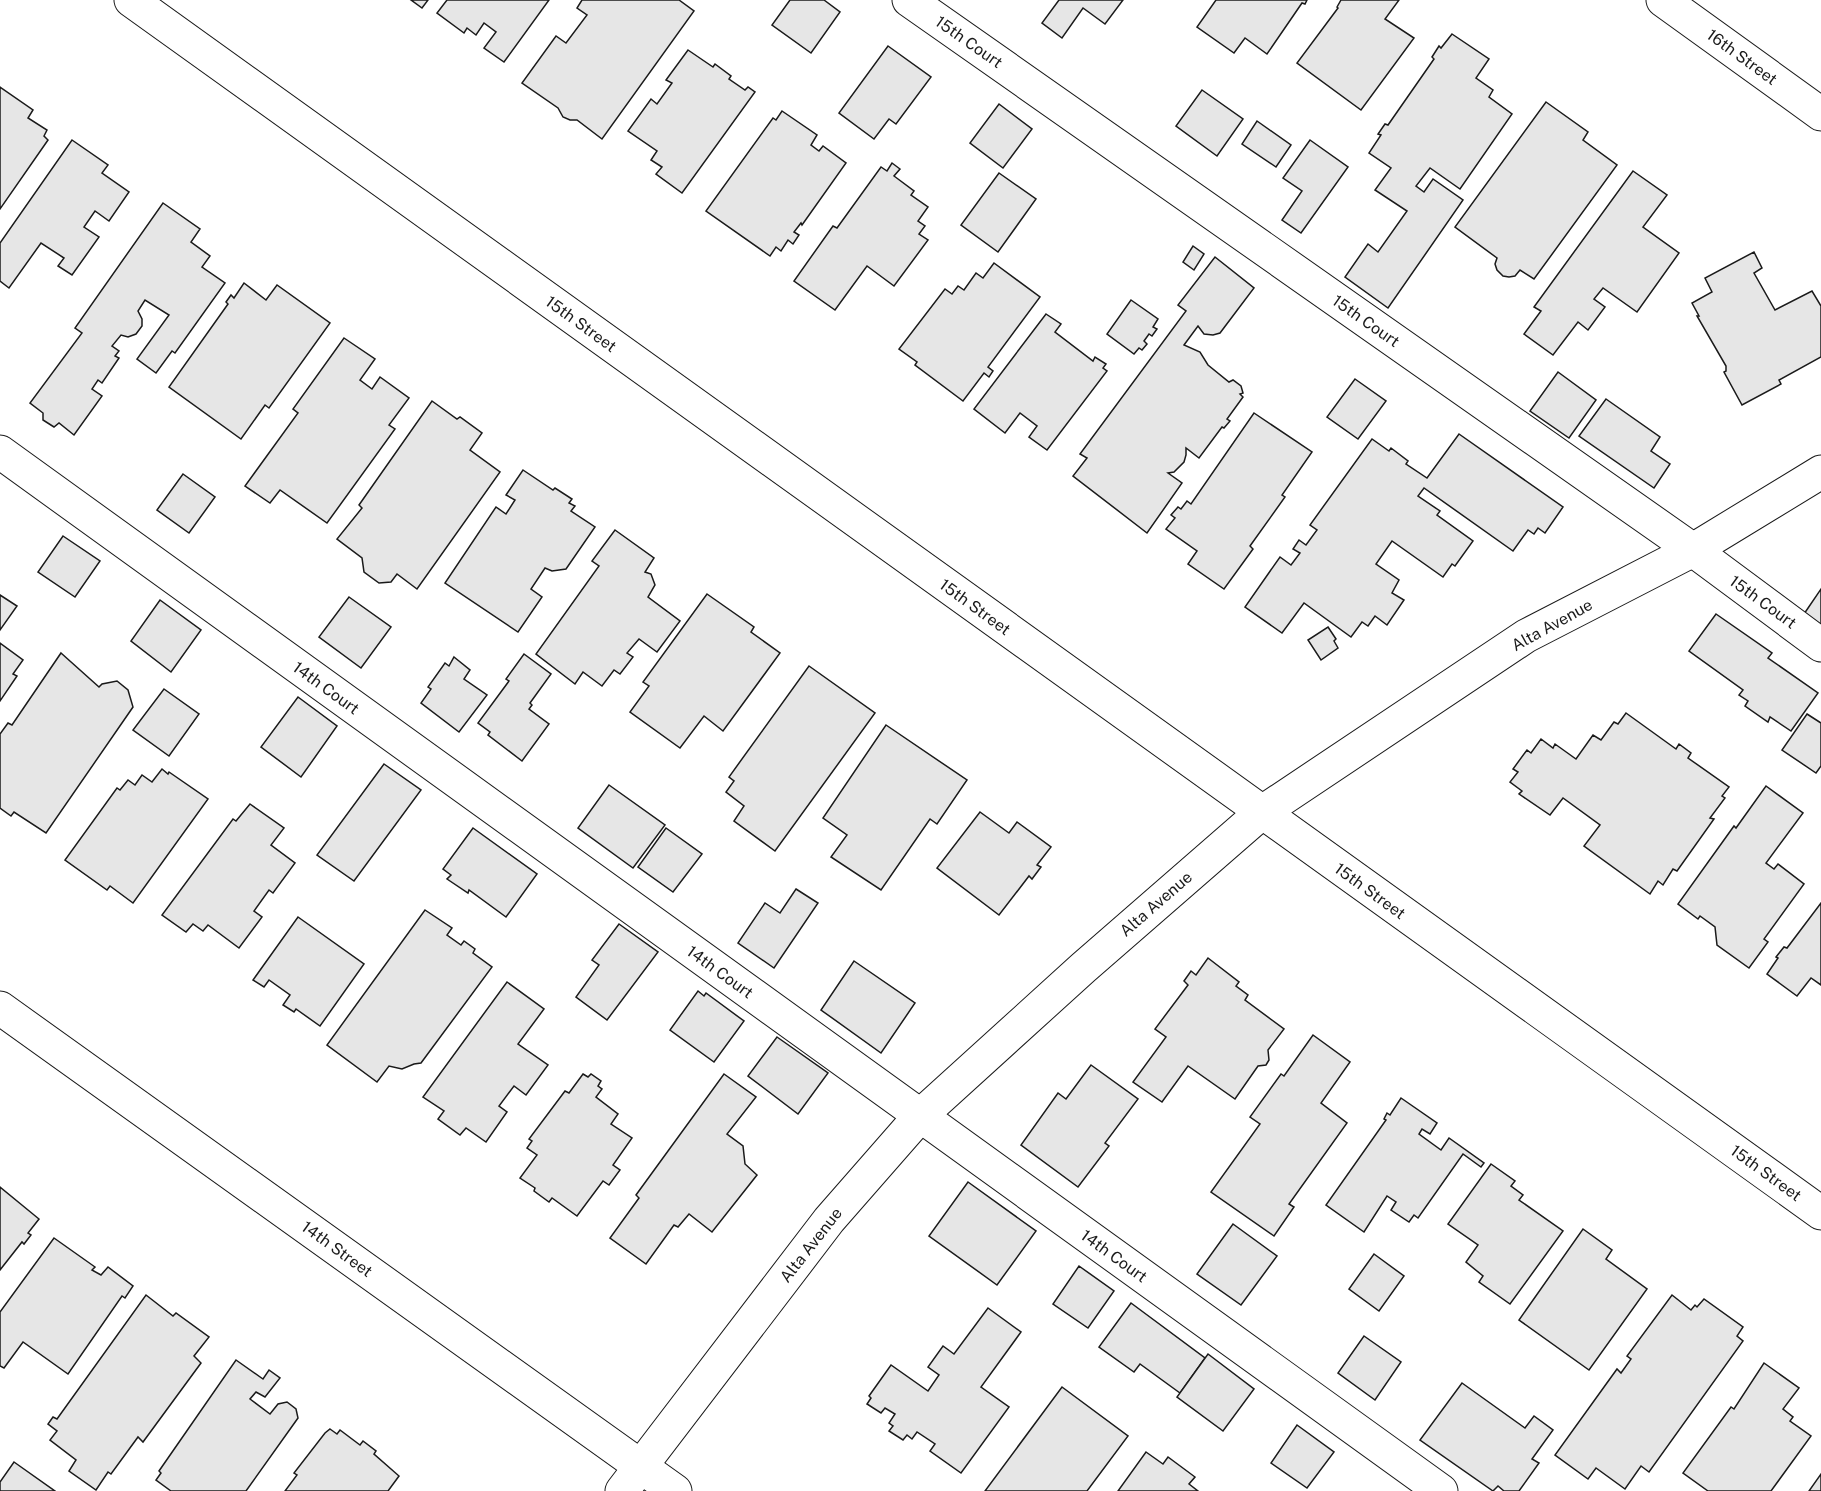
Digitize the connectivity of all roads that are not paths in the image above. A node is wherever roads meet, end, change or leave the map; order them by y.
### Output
1 (131, 0) edge
2 (909, 0) edge
3 (1663, 0) edge
4 (1821, 114) edge
5 (0, 452) edge
6 (1821, 471) edge
7 (1693, 550) junction
8 (1821, 645) edge
9 (1261, 813) junction
10 (0, 1008) edge
11 (920, 1116) junction
12 (1821, 1213) edge
13 (631, 1478) edge
14 (675, 1491) edge
15 (1441, 1491) edge

1 - 9 street, 15th Street
2 - 7 street, 15th Court
3 - 4 street, 16th Street
5 - 11 street, 14th Court
6 - 7 street, Alta Avenue
7 - 8 street, 15th Court
7 - 9 street, Alta Avenue
9 - 11 street, Alta Avenue
9 - 12 street, 15th Street
10 - 13 street, 14th Street
11 - 13 street, Alta Avenue
11 - 15 street, 14th Court
13 - 14 street, 14th Street

